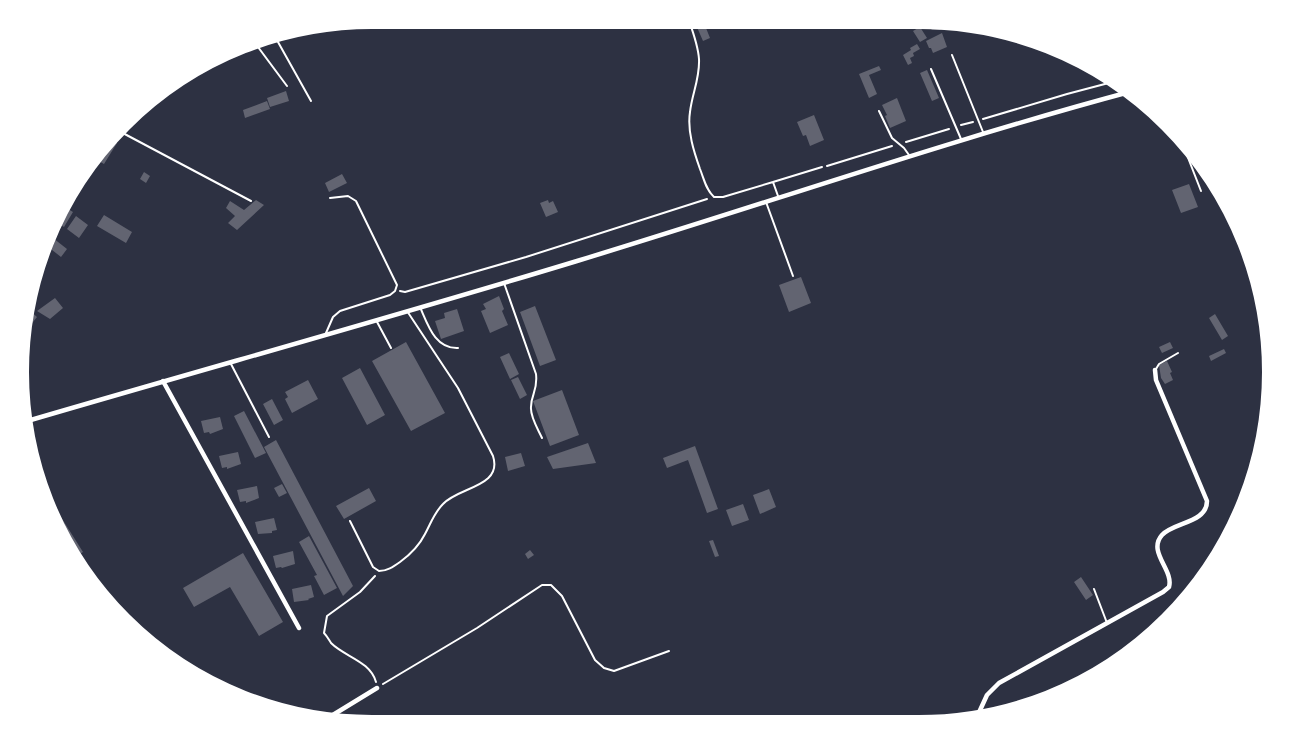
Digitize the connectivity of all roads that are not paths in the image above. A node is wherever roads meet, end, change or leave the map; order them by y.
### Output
1 (691, 26) edge
2 (258, 46) edge
3 (952, 55) dead end
4 (931, 69) dead end
5 (288, 86) dead end
6 (1123, 94) edge
7 (879, 111) dead end
8 (123, 133) edge
9 (984, 134) junction
10 (962, 141) junction
11 (1186, 153) edge
12 (909, 157) junction
13 (822, 167) road end
14 (773, 182) junction
15 (1201, 191) dead end
16 (330, 198) dead end
17 (778, 198) junction
18 (251, 201) dead end
19 (766, 202) junction
20 (793, 276) dead end
21 (504, 283) junction
22 (420, 307) junction
23 (407, 311) junction
24 (376, 320) junction
25 (325, 335) junction
26 (391, 348) dead end
27 (458, 348) dead end
28 (1178, 353) dead end
29 (230, 362) junction
30 (1155, 370) joint
31 (163, 381) junction
32 (30, 420) edge
33 (270, 437) dead end
34 (542, 438) dead end
35 (350, 521) dead end
36 (1094, 589) dead end
37 (1107, 623) junction
38 (299, 628) dead end
39 (377, 688) road end
40 (979, 712) edge
41 (332, 715) edge

1 - 14 lane
2 - 5 lane
3 - 9 lane
4 - 10 lane
6 - 9 street
7 - 12 lane
8 - 18 lane
9 - 10 street
10 - 12 street
11 - 15 lane
12 - 17 street
13 - 14 lane
14 - 17 lane
16 - 25 lane
17 - 19 street
19 - 20 lane
19 - 21 street
21 - 22 street
21 - 34 lane
22 - 23 street
22 - 27 lane
23 - 24 street
23 - 35 lane
24 - 25 street
24 - 26 lane
25 - 29 street
28 - 30 lane
29 - 31 street
29 - 33 lane
30 - 37 street
31 - 32 street
31 - 38 street
36 - 37 lane
37 - 40 street
39 - 41 street

